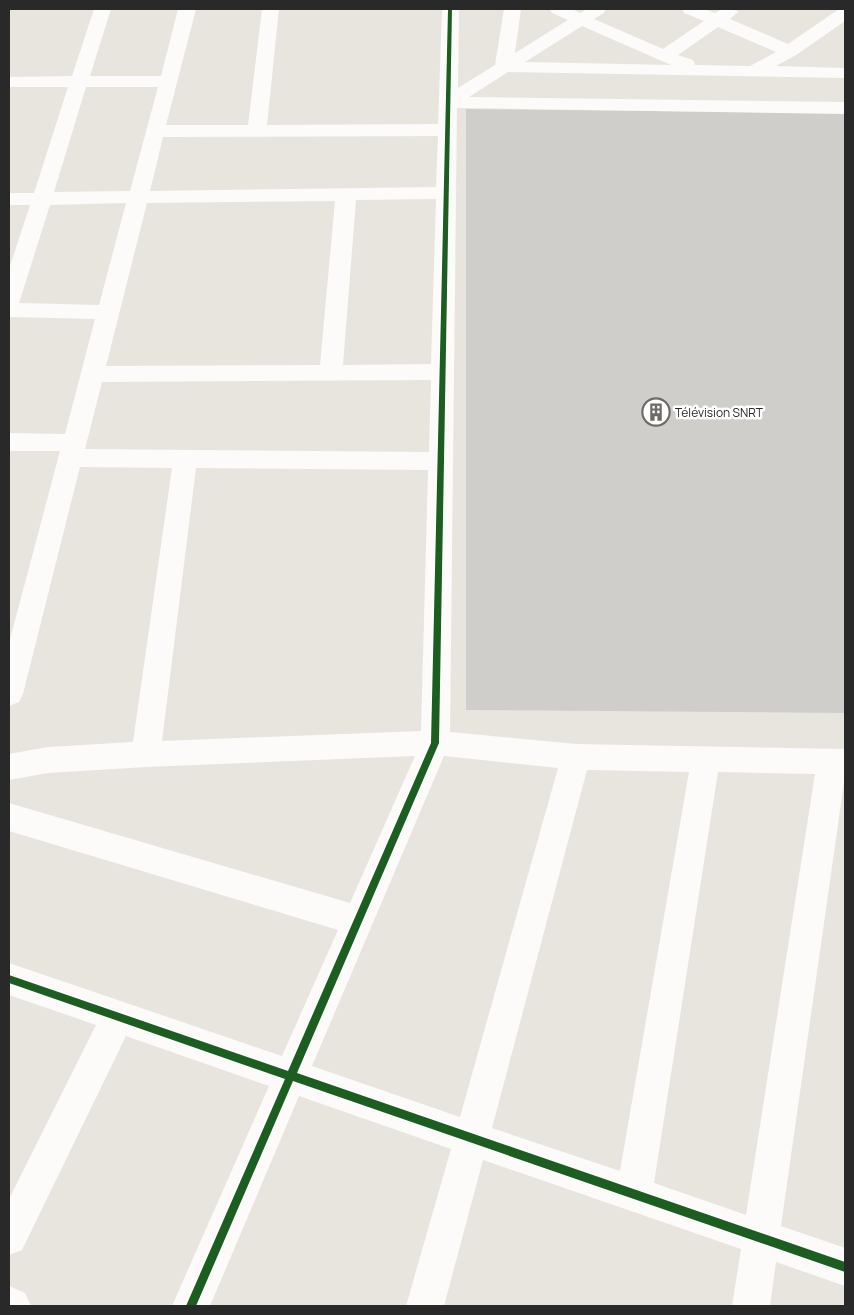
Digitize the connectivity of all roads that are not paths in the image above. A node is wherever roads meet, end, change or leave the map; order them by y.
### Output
1 (102, 9) edge
2 (187, 9) edge
3 (270, 9) edge
4 (450, 9) edge
5 (512, 9) edge
6 (558, 9) edge
7 (598, 9) edge
8 (690, 9) edge
9 (734, 9) edge
10 (838, 16) edge
11 (582, 19) junction
12 (717, 20) junction
13 (790, 51) junction
14 (664, 56) junction
15 (504, 67) junction
16 (708, 70) junction
17 (753, 71) junction
18 (845, 73) edge
19 (9, 82) edge
20 (78, 82) junction
21 (168, 82) junction
22 (448, 102) junction
23 (760, 107) junction
24 (845, 108) edge
25 (257, 130) junction
26 (448, 130) junction
27 (155, 131) junction
28 (446, 193) junction
29 (346, 194) junction
30 (138, 197) junction
31 (42, 198) junction
32 (9, 199) edge
33 (9, 302) edge
34 (9, 310) edge
35 (108, 312) junction
36 (442, 372) junction
37 (332, 373) junction
38 (92, 374) junction
39 (9, 442) edge
40 (72, 450) junction
41 (185, 459) junction
42 (440, 461) junction
43 (9, 694) edge
44 (434, 743) junction
45 (146, 754) junction
46 (576, 757) junction
47 (706, 759) junction
48 (838, 762) edge
49 (9, 767) edge
50 (9, 817) edge
51 (358, 921) junction
52 (9, 979) edge
53 (118, 1017) junction
54 (291, 1076) junction
55 (472, 1138) junction
56 (634, 1194) junction
57 (9, 1236) edge
58 (761, 1238) junction
59 (845, 1267) edge
60 (192, 1306) edge
61 (425, 1306) edge
62 (751, 1306) edge

1 - 20 street
2 - 21 street
3 - 25 street
4 - 22 street
5 - 15 street
6 - 11 street
7 - 11 street
8 - 12 street
9 - 12 street
10 - 13 street
11 - 14 street
11 - 15 street
12 - 13 street
12 - 14 street
13 - 17 street
14 - 16 street
15 - 16 street
15 - 22 street
16 - 17 street
17 - 18 street
17 - 23 street
19 - 20 street
20 - 21 street
20 - 31 street
21 - 27 street
22 - 23 street
22 - 26 street
23 - 24 street
25 - 26 street
25 - 27 street
26 - 28 street
27 - 30 street
28 - 29 street
28 - 36 street
29 - 30 street
29 - 37 street
30 - 31 street
30 - 35 street
31 - 32 street
31 - 33 street
34 - 35 street
35 - 38 street
36 - 37 street
36 - 42 street
37 - 38 street
38 - 40 street
39 - 40 street
40 - 41 street
40 - 43 street
41 - 42 street
41 - 45 street
42 - 44 street
44 - 45 street
44 - 46 street
44 - 51 street
45 - 49 street
46 - 47 street
46 - 55 street
47 - 48 street
47 - 56 street
48 - 58 street
50 - 51 street
51 - 54 street
52 - 53 street
53 - 54 street
53 - 57 street
54 - 55 street
54 - 60 street
55 - 56 street
55 - 61 street
56 - 58 street
58 - 59 street
58 - 62 street

